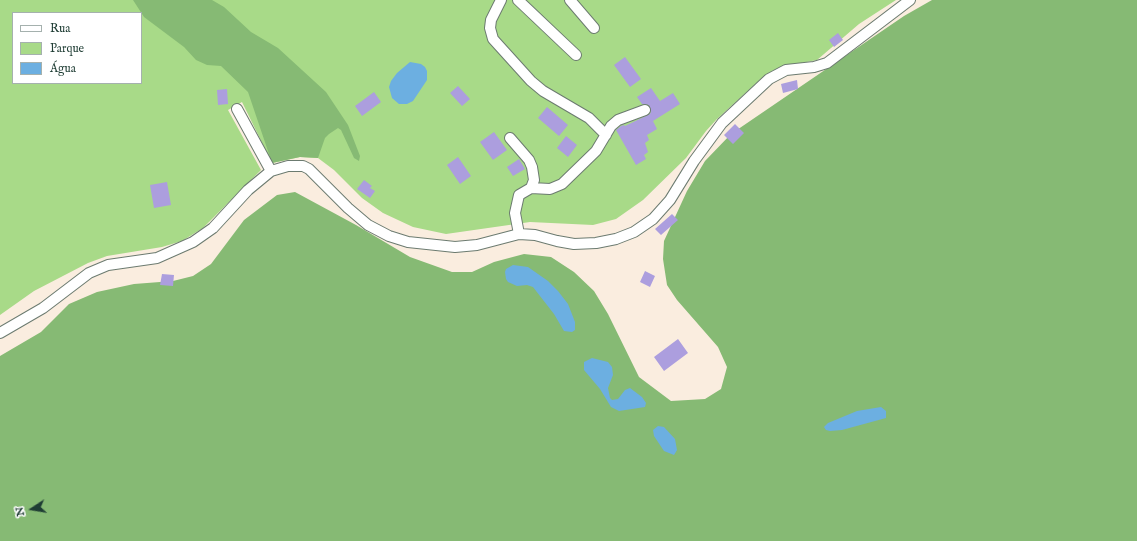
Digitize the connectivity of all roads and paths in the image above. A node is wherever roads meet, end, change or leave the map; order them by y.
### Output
1 (501, 0) edge
2 (518, 0) edge
3 (570, 0) edge
4 (910, 0) edge
5 (594, 28) dead end
6 (576, 54) dead end
7 (237, 109) dead end
8 (645, 110) dead end
9 (606, 135) junction
10 (510, 138) dead end
11 (271, 171) junction
12 (531, 188) junction
13 (520, 234) junction
14 (0, 333) edge

1 - 9 street
2 - 6 street
3 - 5 street
4 - 13 street
7 - 11 street
8 - 9 street
9 - 12 street
10 - 12 street
11 - 13 street
11 - 14 street
12 - 13 street

